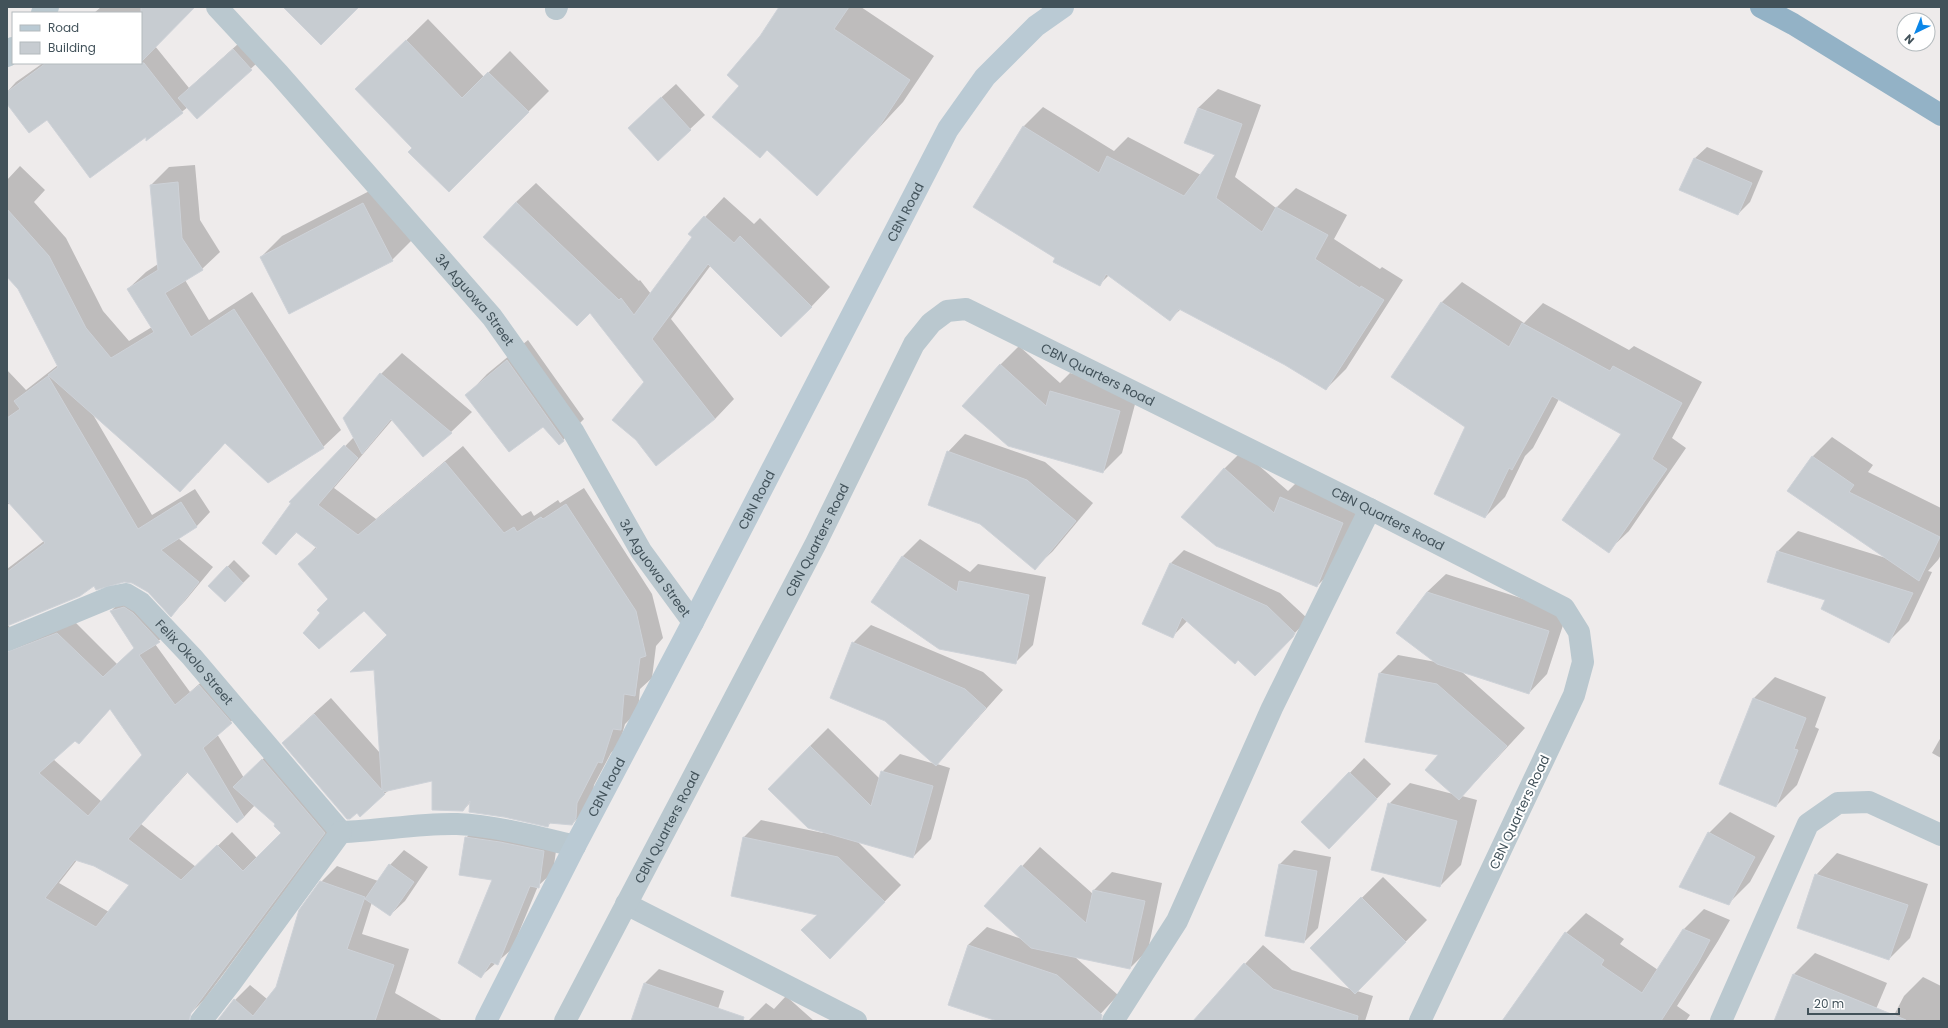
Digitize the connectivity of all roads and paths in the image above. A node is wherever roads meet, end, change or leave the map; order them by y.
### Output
1 (217, 7) edge
2 (1063, 7) edge
3 (1761, 7) edge
4 (1941, 114) edge
5 (1370, 509) junction
6 (693, 622) junction
7 (7, 640) edge
8 (341, 832) junction
9 (1941, 836) edge
10 (575, 846) junction
11 (626, 904) junction
12 (201, 1021) edge
13 (486, 1021) edge
14 (565, 1021) edge
15 (856, 1021) edge
16 (1113, 1021) edge
17 (1420, 1021) edge
18 (1721, 1021) edge

1 - 6 street, 3A Aguowa Street
2 - 6 main road, CBN Road
3 - 4 highway
5 - 11 street, CBN Quarters Road
5 - 16 street
5 - 17 street, CBN Quarters Road
6 - 10 main road, CBN Road
7 - 8 street, Felix Okolo Street
8 - 10 street
8 - 12 street
9 - 18 street
10 - 13 main road, CBN Road
11 - 14 street, CBN Quarters Road
11 - 15 street

